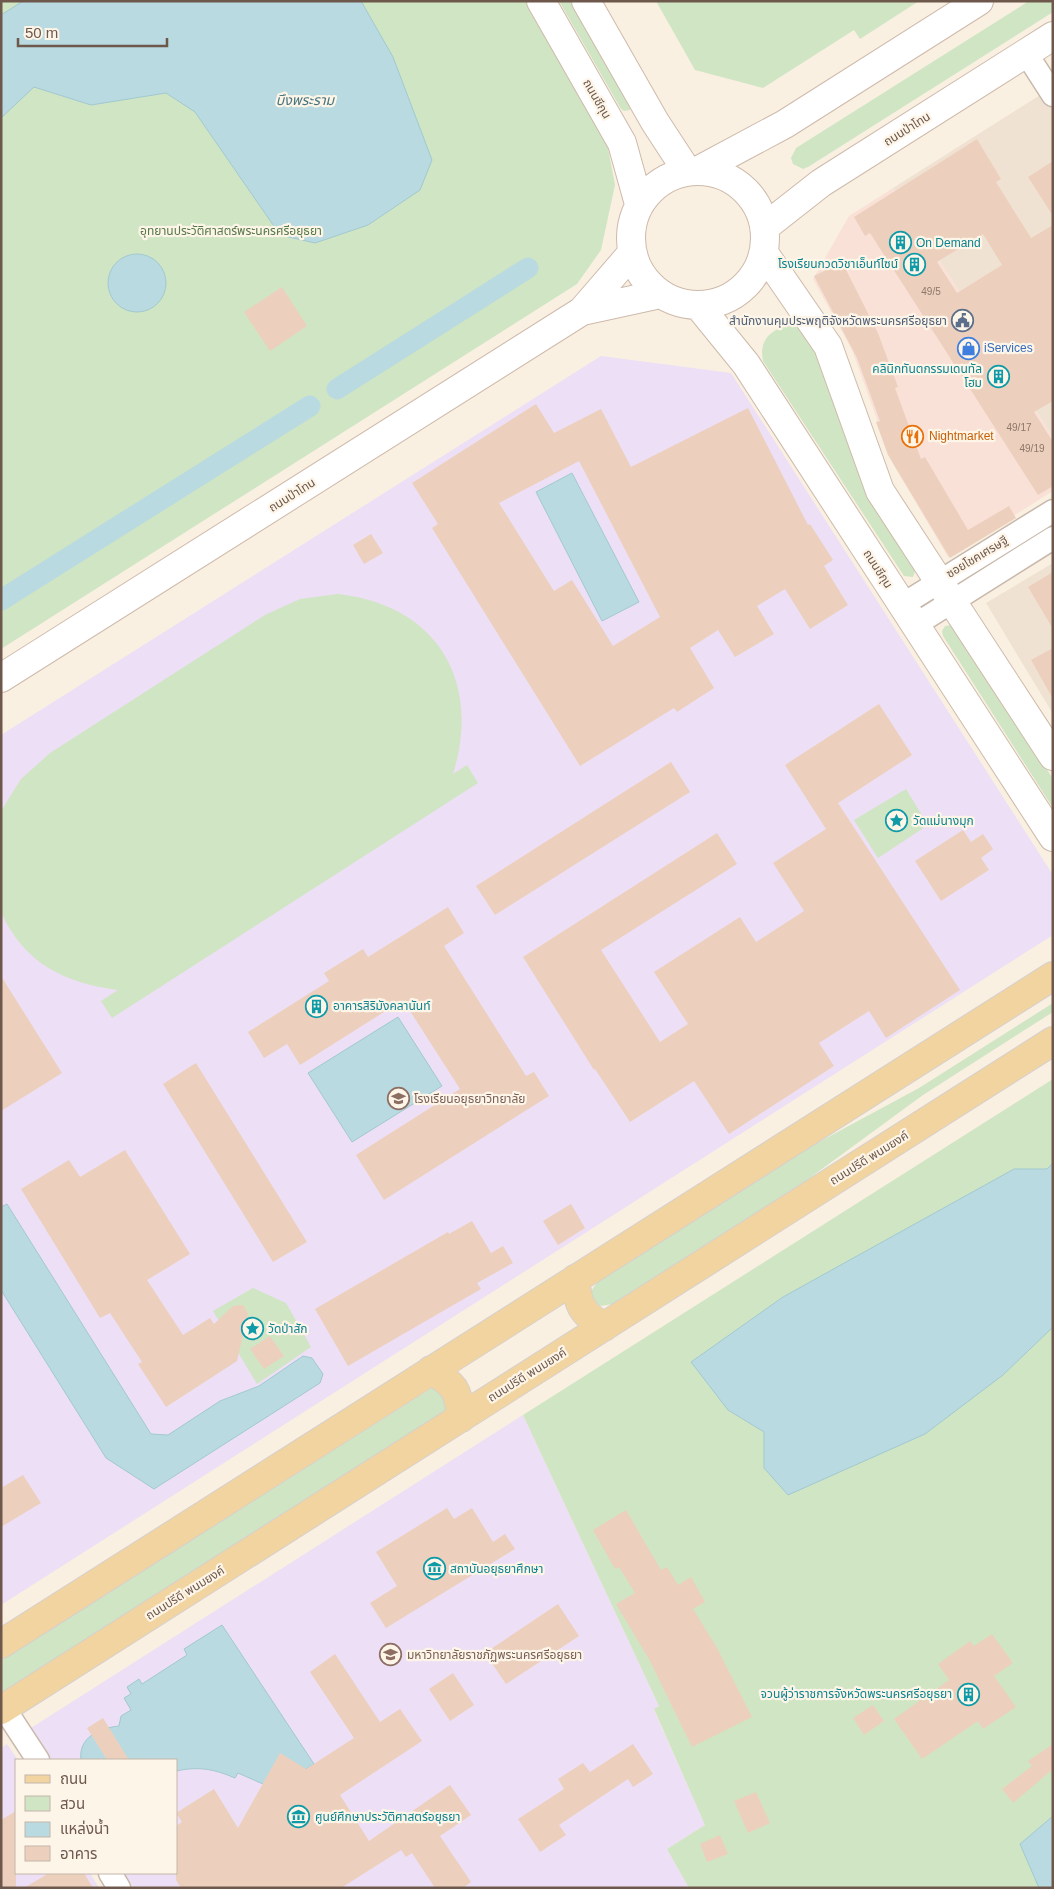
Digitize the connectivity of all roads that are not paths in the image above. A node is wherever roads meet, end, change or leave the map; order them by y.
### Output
1 (541, 1) edge
2 (586, 1) edge
3 (979, 1) edge
4 (1053, 36) edge
5 (1026, 53) junction
6 (1053, 95) edge
7 (693, 171) junction
8 (639, 204) junction
9 (764, 240) junction
10 (632, 253) junction
11 (660, 294) junction
12 (698, 306) junction
13 (582, 312) junction
14 (1053, 511) edge
15 (1053, 538) edge
16 (945, 591) junction
17 (909, 615) junction
18 (1, 678) edge
19 (1053, 756) edge
20 (1053, 837) edge
21 (1053, 976) edge
22 (1053, 1040) edge
23 (575, 1279) junction
24 (604, 1327) junction
25 (431, 1370) junction
26 (461, 1418) junction
27 (1, 1644) edge
28 (3, 1709) edge
29 (37, 1759) edge
30 (111, 1874) edge
31 (119, 1888) edge

1 - 8 main road, ถนนชีกุน
2 - 7 main road
3 - 7 main road
4 - 5 main road, ถนนป่าโทน
5 - 6 street
5 - 9 main road, ถนนป่าโทน
7 - 8 main road
7 - 9 main road
8 - 10 main road
9 - 12 main road
9 - 16 main road
10 - 11 main road
10 - 13 main road, ถนนป่าโทน
11 - 12 main road
11 - 13 main road, ถนนป่าโทน
12 - 17 main road, ถนนชีกุน
13 - 18 main road, ถนนป่าโทน
14 - 16 street, ซอยโชคเศรษฐี
15 - 16 street, ซอยโชคเศรษฐี
16 - 17 street, ซอยโชคเศรษฐี
16 - 19 main road
17 - 20 main road, ถนนชีกุน
21 - 23 main road
22 - 24 main road, ถนนปรีดี พนมยงค์
23 - 24 main road
23 - 25 main road
24 - 26 main road, ถนนปรีดี พนมยงค์
25 - 26 main road
25 - 27 main road
26 - 28 main road, ถนนปรีดี พนมยงค์
28 - 29 street
30 - 31 street

